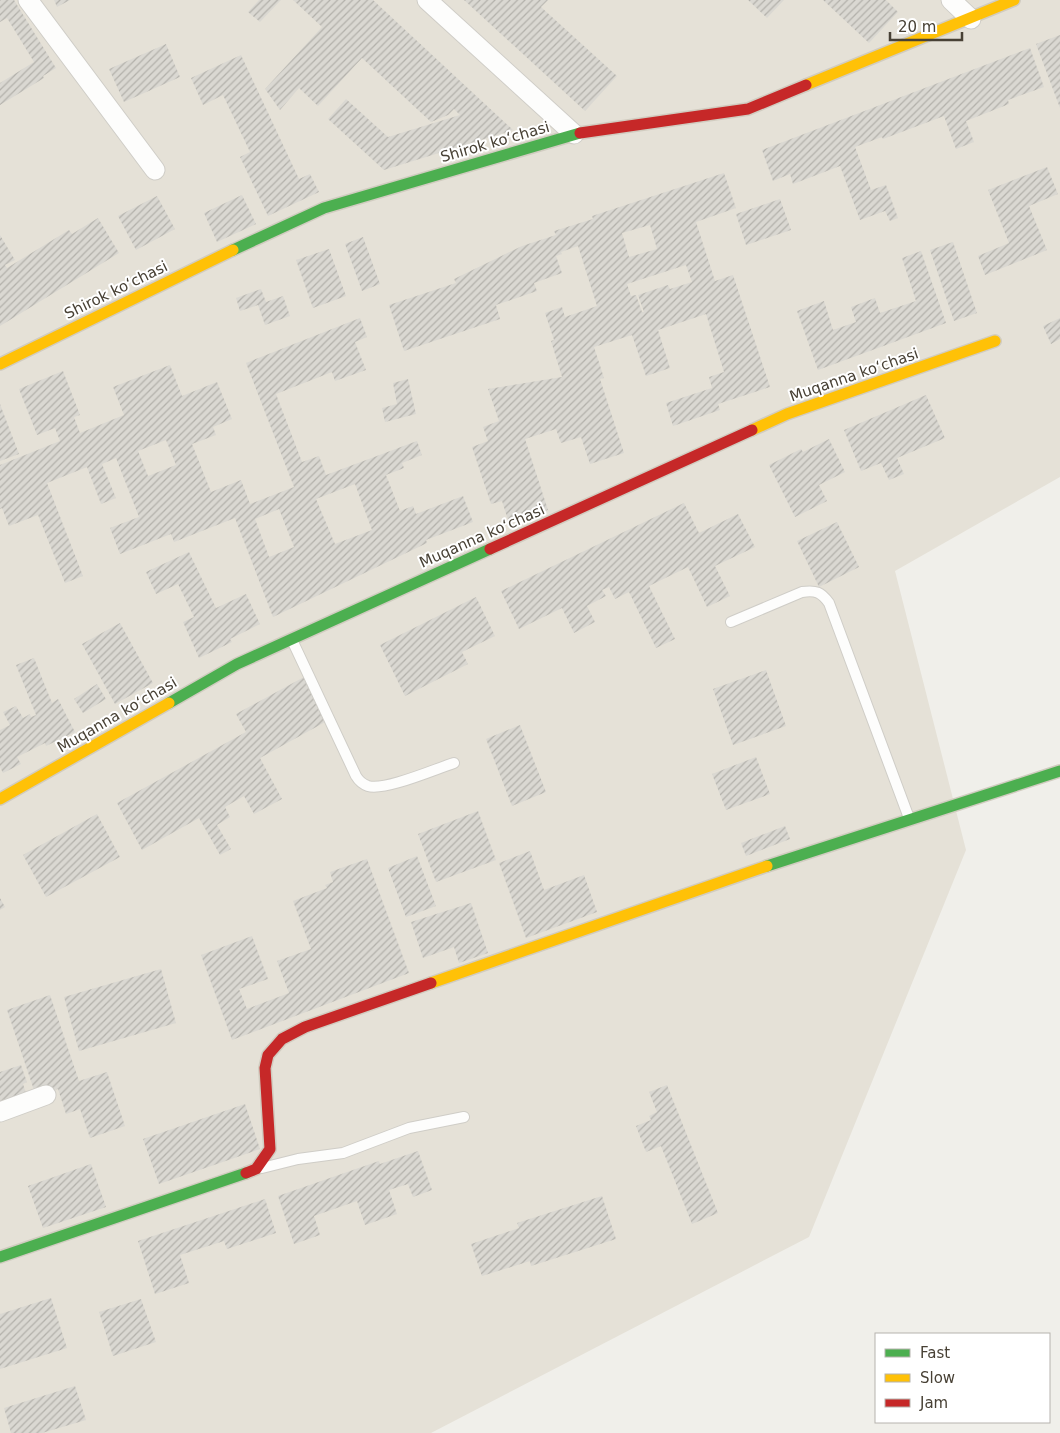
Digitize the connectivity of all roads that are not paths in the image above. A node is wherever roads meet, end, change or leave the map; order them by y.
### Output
1 (28, 0) edge
2 (427, 0) edge
3 (951, 0) edge
4 (1014, 0) edge
5 (971, 18) junction
6 (574, 134) junction
7 (155, 170) dead end
8 (995, 341) dead end
9 (0, 364) edge
10 (731, 622) dead end
11 (292, 639) junction
12 (454, 763) dead end
13 (1060, 771) edge
14 (0, 799) edge
15 (909, 819) junction
16 (46, 1095) dead end
17 (0, 1112) edge
18 (464, 1117) dead end
19 (256, 1169) junction
20 (0, 1256) edge

1 - 7 street
2 - 6 street
3 - 5 street
4 - 5 street, Shirok koʻchasi
5 - 6 street, Shirok koʻchasi
6 - 9 street, Shirok koʻchasi
8 - 11 street, Muqanna koʻchasi
10 - 15 lane
11 - 12 lane
11 - 14 street, Muqanna koʻchasi
13 - 15 street
15 - 19 street
16 - 17 street
18 - 19 lane
19 - 20 street

